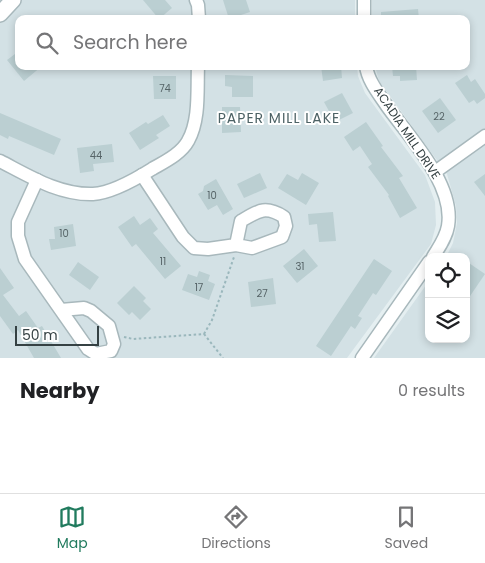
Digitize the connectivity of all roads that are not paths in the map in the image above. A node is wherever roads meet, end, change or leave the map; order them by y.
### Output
1 (13, 0) edge
2 (196, 0) edge
3 (364, 0) edge
4 (0, 14) edge
5 (199, 15) edge
6 (364, 15) edge
7 (198, 70) edge
8 (368, 70) edge
9 (485, 136) edge
10 (0, 161) edge
11 (435, 172) junction
12 (142, 175) junction
13 (37, 180) junction
14 (236, 245) road end
15 (435, 253) edge
16 (425, 268) edge
17 (61, 310) junction
18 (362, 358) edge

1 - 4 street
2 - 5 street
3 - 6 street
7 - 12 street
8 - 11 street, ACADIA MILL DRIVE
9 - 11 street
10 - 13 street
11 - 15 street, ACADIA MILL DRIVE
12 - 13 street
12 - 14 street
13 - 17 street
16 - 18 street
17 - 17 street

